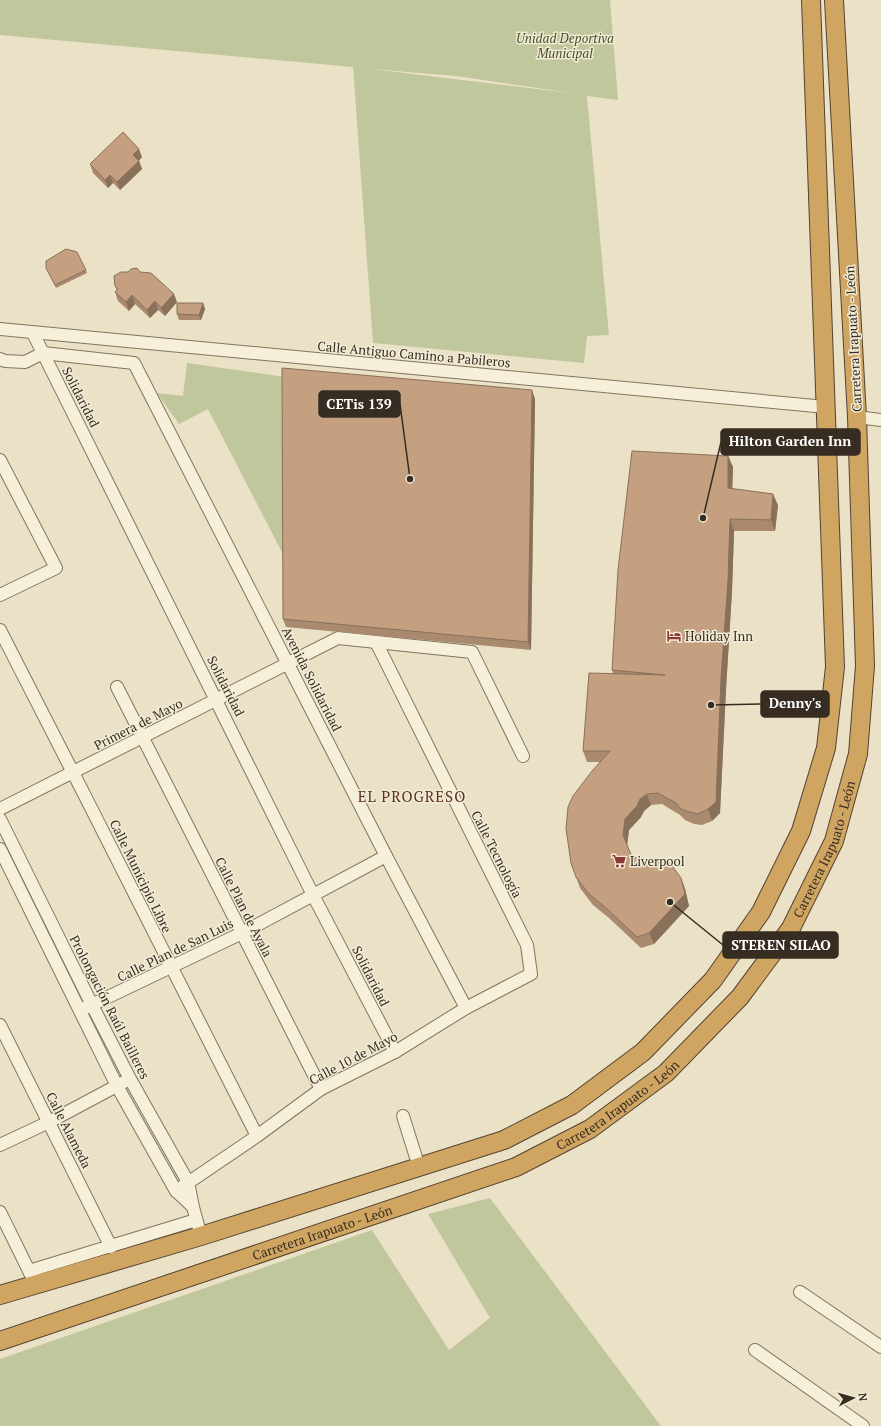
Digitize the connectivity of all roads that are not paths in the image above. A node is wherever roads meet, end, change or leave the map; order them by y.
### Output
1 (811, 0) edge
2 (834, 0) edge
3 (0, 329) edge
4 (38, 344) junction
5 (0, 359) edge
6 (826, 407) junction
7 (857, 417) junction
8 (881, 420) edge
9 (0, 460) edge
10 (0, 595) edge
11 (0, 630) edge
12 (376, 642) junction
13 (288, 663) junction
14 (117, 687) dead end
15 (217, 699) junction
16 (142, 738) junction
17 (523, 756) dead end
18 (74, 772) junction
19 (0, 808) edge
20 (0, 820) edge
21 (0, 849) edge
22 (386, 856) junction
23 (314, 895) junction
24 (242, 933) junction
25 (170, 967) junction
26 (531, 974) joint
27 (92, 1005) junction
28 (466, 1008) junction
29 (80, 1011) junction
30 (0, 1025) edge
31 (395, 1052) junction
32 (130, 1079) junction
33 (117, 1086) junction
34 (320, 1089) junction
35 (403, 1116) dead end
36 (49, 1122) junction
37 (258, 1136) junction
38 (0, 1145) edge
39 (419, 1167) junction
40 (188, 1182) junction
41 (176, 1191) junction
42 (193, 1207) junction
43 (0, 1212) edge
44 (199, 1228) junction
45 (111, 1247) junction
46 (32, 1277) junction
47 (800, 1292) dead end
48 (0, 1294) edge
49 (0, 1341) edge
50 (881, 1347) edge
51 (755, 1350) dead end
52 (863, 1426) edge

1 - 6 highway, Carretera Irapuato - León
2 - 7 highway, Carretera Irapuato - León
3 - 4 street, Calle Antiguo Camino a Pabileros
4 - 5 street
4 - 6 street, Calle Antiguo Camino a Pabileros
4 - 13 street, Avenida Solidaridad
4 - 15 street, Solidaridad
6 - 39 highway, Carretera Irapuato - León
7 - 8 street
7 - 49 highway, Carretera Irapuato - León
9 - 10 street
11 - 18 street, Calle Municipio Libre
12 - 13 street, Primera de Mayo
12 - 17 street, Primera de Mayo
12 - 26 street, Calle Tecnología
13 - 15 street, Primera de Mayo
13 - 22 street, Avenida Solidaridad
14 - 16 street, Calle Plan de Ayala
15 - 16 street, Primera de Mayo
15 - 23 street, Solidaridad
16 - 18 street, Primera de Mayo
16 - 24 street, Calle Plan de Ayala
18 - 19 street, Primera de Mayo
18 - 25 street, Calle Municipio Libre
20 - 27 street, Prolongación Raúl Bailleres
21 - 29 street
22 - 23 street, Calle Plan de San Luis
22 - 28 street, Avenida Solidaridad
23 - 24 street, Calle Plan de San Luis
23 - 31 street, Solidaridad
24 - 25 street, Calle Plan de San Luis
24 - 34 street, Calle Plan de Ayala
25 - 27 street, Calle Plan de San Luis
25 - 37 street, Calle Municipio Libre
26 - 28 street, Calle 10 de Mayo
27 - 29 street, Calle Plan de San Luis
27 - 32 street, Prolongación Raúl Bailleres
28 - 31 street, Calle 10 de Mayo
29 - 33 street
30 - 36 street, Calle Alameda
31 - 34 street, Calle 10 de Mayo
32 - 33 street
32 - 40 street, Prolongación Raúl Bailleres
33 - 36 street
33 - 41 street
34 - 37 street, Calle 10 de Mayo
35 - 39 street
36 - 38 street
36 - 45 street, Calle Alameda
37 - 40 street, Calle 10 de Mayo
39 - 44 highway, Carretera Irapuato - León
40 - 41 street, Calle 10 de Mayo
40 - 42 street, Prolongación Raúl Bailleres
41 - 42 street
42 - 44 street, Prolongación Raúl Bailleres
43 - 46 street
44 - 45 street
44 - 46 highway, Carretera Irapuato - León
45 - 46 street
46 - 48 highway, Carretera Irapuato - León
47 - 50 street
51 - 52 street

